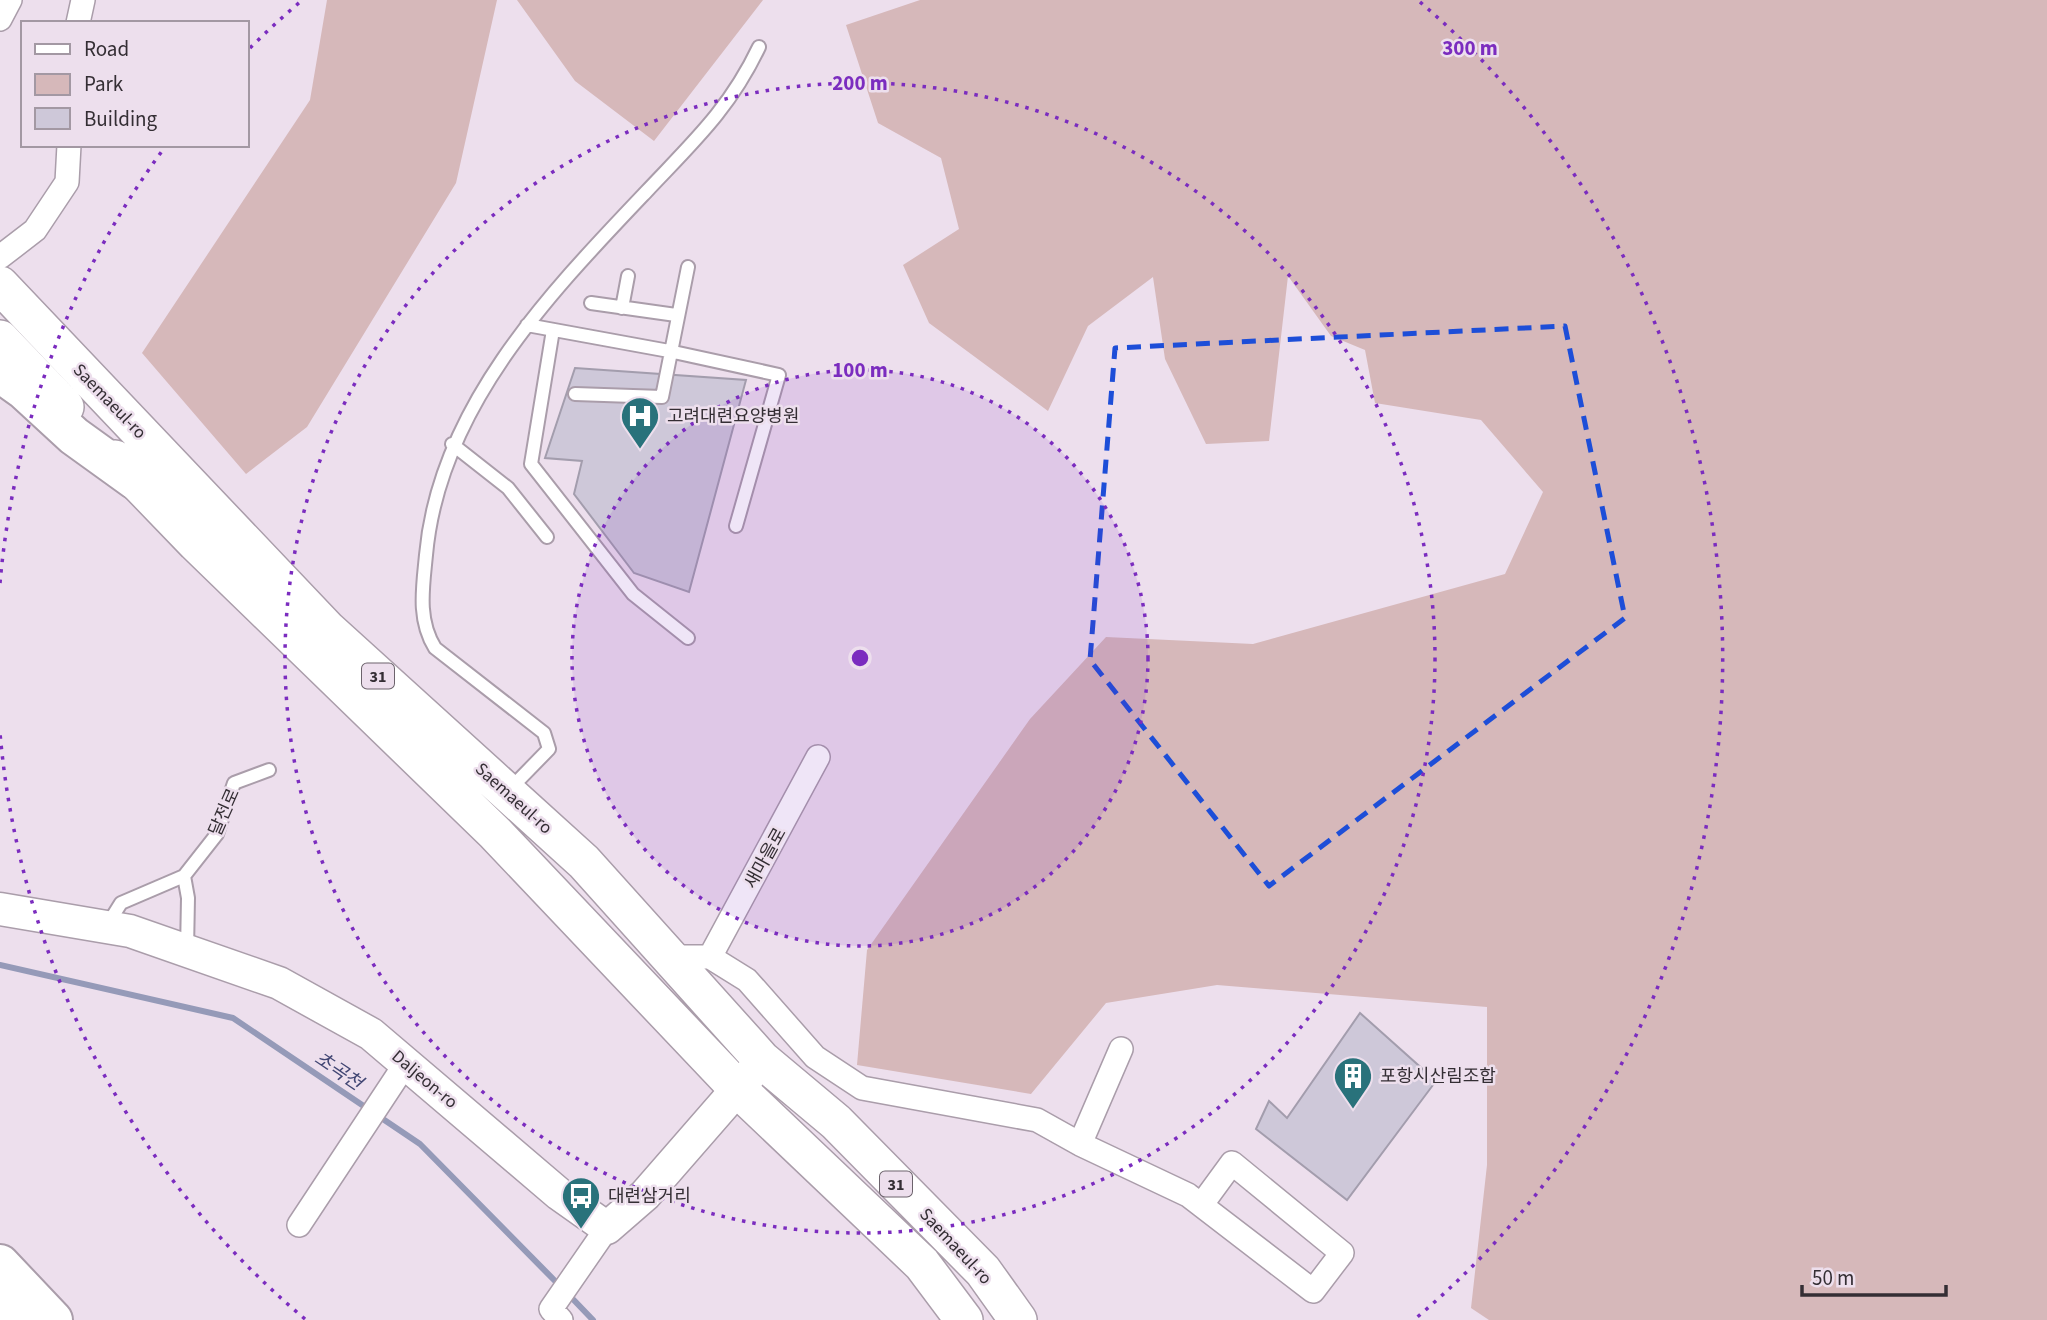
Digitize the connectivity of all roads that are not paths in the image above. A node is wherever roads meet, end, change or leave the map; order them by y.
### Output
1 (10, 0) edge
2 (83, 0) edge
3 (0, 19) edge
4 (78, 21) edge
5 (759, 47) dead end
6 (69, 147) edge
7 (0, 257) edge
8 (688, 267) dead end
9 (628, 276) dead end
10 (0, 285) edge
11 (591, 303) dead end
12 (622, 307) junction
13 (676, 315) junction
14 (527, 325) junction
15 (552, 330) junction
16 (0, 340) edge
17 (669, 351) junction
18 (0, 373) edge
19 (575, 394) dead end
20 (452, 444) junction
21 (135, 480) junction
22 (736, 526) dead end
23 (548, 537) dead end
24 (688, 638) dead end
25 (818, 757) dead end
26 (269, 770) dead end
27 (507, 792) junction
28 (184, 876) junction
29 (0, 909) edge
30 (106, 927) junction
31 (187, 951) junction
32 (670, 957) junction
33 (710, 957) junction
34 (1121, 1049) dead end
35 (762, 1060) junction
36 (403, 1068) junction
37 (737, 1088) junction
38 (1080, 1144) junction
39 (1202, 1204) junction
40 (299, 1226) dead end
41 (607, 1228) junction
42 (0, 1253) edge
43 (0, 1264) edge
44 (0, 1311) edge
45 (553, 1313) edge
46 (35, 1317) edge
47 (964, 1320) edge
48 (1017, 1320) edge

1 - 3 street
2 - 4 street
5 - 14 lane
6 - 7 street
8 - 13 lane
9 - 12 lane
10 - 27 main road, Saemaeul-ro / 31
11 - 12 lane
12 - 13 lane
13 - 17 lane
14 - 15 lane
14 - 20 lane
15 - 17 lane
15 - 24 lane
16 - 21 main road, Saemaeul-ro / 31
17 - 19 lane
17 - 22 lane
18 - 21 highway
20 - 23 lane
20 - 27 lane
21 - 37 main road, Saemaeul-ro / 31
25 - 33 street, 새마을로
26 - 28 lane, 달전로
27 - 32 main road, Saemaeul-ro / 31
28 - 30 lane
28 - 31 lane
29 - 30 street, Daljeon-ro
30 - 31 street, Daljeon-ro
31 - 36 street, Daljeon-ro
32 - 33 street
32 - 35 main road, Saemaeul-ro / 31
33 - 38 street
34 - 38 street
35 - 37 street
35 - 48 main road, Saemaeul-ro / 31
36 - 40 street
36 - 41 street, Daljeon-ro
37 - 41 street
37 - 47 main road, Saemaeul-ro / 31
38 - 39 street
39 - 39 street
41 - 45 street
42 - 46 highway
43 - 46 highway
44 - 46 highway

